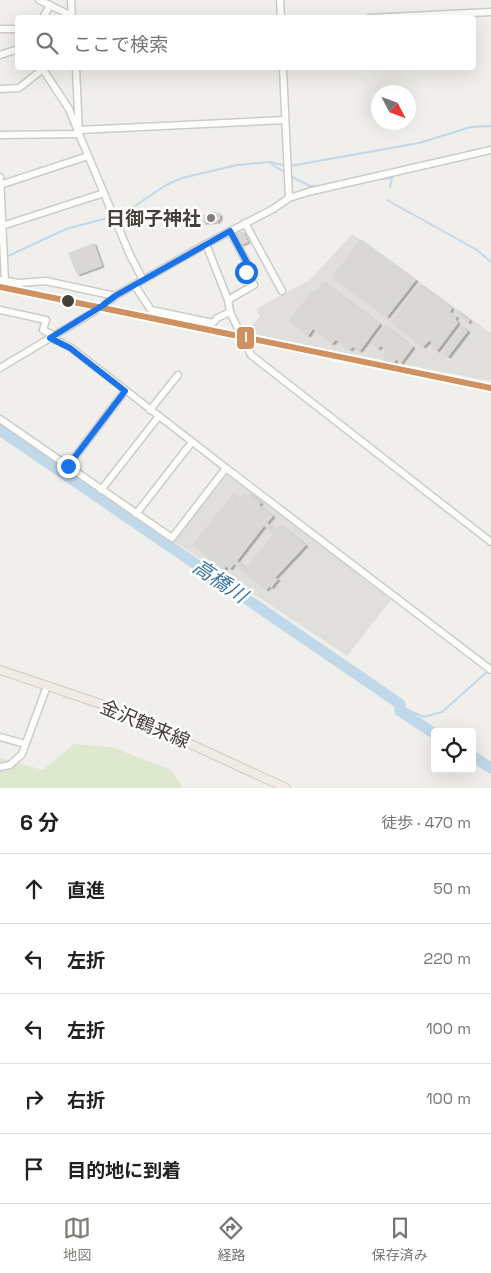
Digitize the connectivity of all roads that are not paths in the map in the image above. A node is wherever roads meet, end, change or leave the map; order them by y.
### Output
1 (39, 0) edge
2 (70, 0) edge
3 (280, 0) edge
4 (50, 5) junction
5 (491, 12) edge
6 (44, 15) edge
7 (68, 15) edge
8 (72, 15) edge
9 (281, 15) edge
10 (430, 15) edge
11 (15, 29) edge
12 (0, 30) edge
13 (15, 50) edge
14 (0, 55) edge
15 (41, 70) edge
16 (44, 70) edge
17 (76, 70) edge
18 (283, 70) edge
19 (0, 89) edge
20 (285, 120) junction
21 (79, 132) junction
22 (0, 135) edge
23 (491, 150) edge
24 (88, 156) junction
25 (0, 177) edge
26 (0, 185) edge
27 (104, 194) junction
28 (289, 198) junction
29 (246, 223) junction
30 (2, 226) junction
31 (230, 231) junction
32 (206, 244) junction
33 (3, 280) edge
34 (143, 280) junction
35 (135, 286) junction
36 (282, 291) dead end
37 (115, 296) junction
38 (228, 300) junction
39 (0, 310) edge
40 (230, 312) junction
41 (53, 337) junction
42 (0, 368) edge
43 (178, 375) dead end
44 (125, 391) junction
45 (150, 410) junction
46 (159, 416) junction
47 (0, 419) edge
48 (192, 442) junction
49 (68, 466) junction
50 (226, 468) junction
51 (101, 490) junction
52 (136, 514) junction
53 (491, 542) edge
54 (490, 669) edge
55 (0, 670) edge
56 (47, 686) junction
57 (0, 737) edge
58 (25, 744) junction
59 (0, 767) edge
60 (286, 788) edge

1 - 4 street
2 - 8 street
3 - 9 street
4 - 6 street
4 - 7 street
5 - 10 street
11 - 12 street
13 - 14 street
15 - 19 street
16 - 21 street
17 - 21 street
18 - 20 street
20 - 21 street
20 - 28 street
21 - 22 street
21 - 24 street
23 - 28 street
24 - 26 street
24 - 27 street
25 - 26 street
26 - 30 street
27 - 30 street
27 - 34 street
28 - 29 street
29 - 31 street
29 - 36 street
30 - 33 street
31 - 32 street
31 - 38 street
32 - 34 street
32 - 38 street
33 - 37 street
34 - 35 street
35 - 37 street
35 - 40 street
37 - 41 street
38 - 40 street
39 - 41 street
40 - 53 street
41 - 42 street
41 - 44 street
43 - 45 street
44 - 45 street
44 - 49 street
45 - 46 street
46 - 48 street
46 - 51 street
47 - 49 street
48 - 50 street
48 - 52 street
49 - 51 street
50 - 52 street
50 - 54 street
51 - 52 street
55 - 56 main road, 金沢鶴来線
56 - 58 street
56 - 60 main road, 金沢鶴来線
57 - 58 street
58 - 59 street

